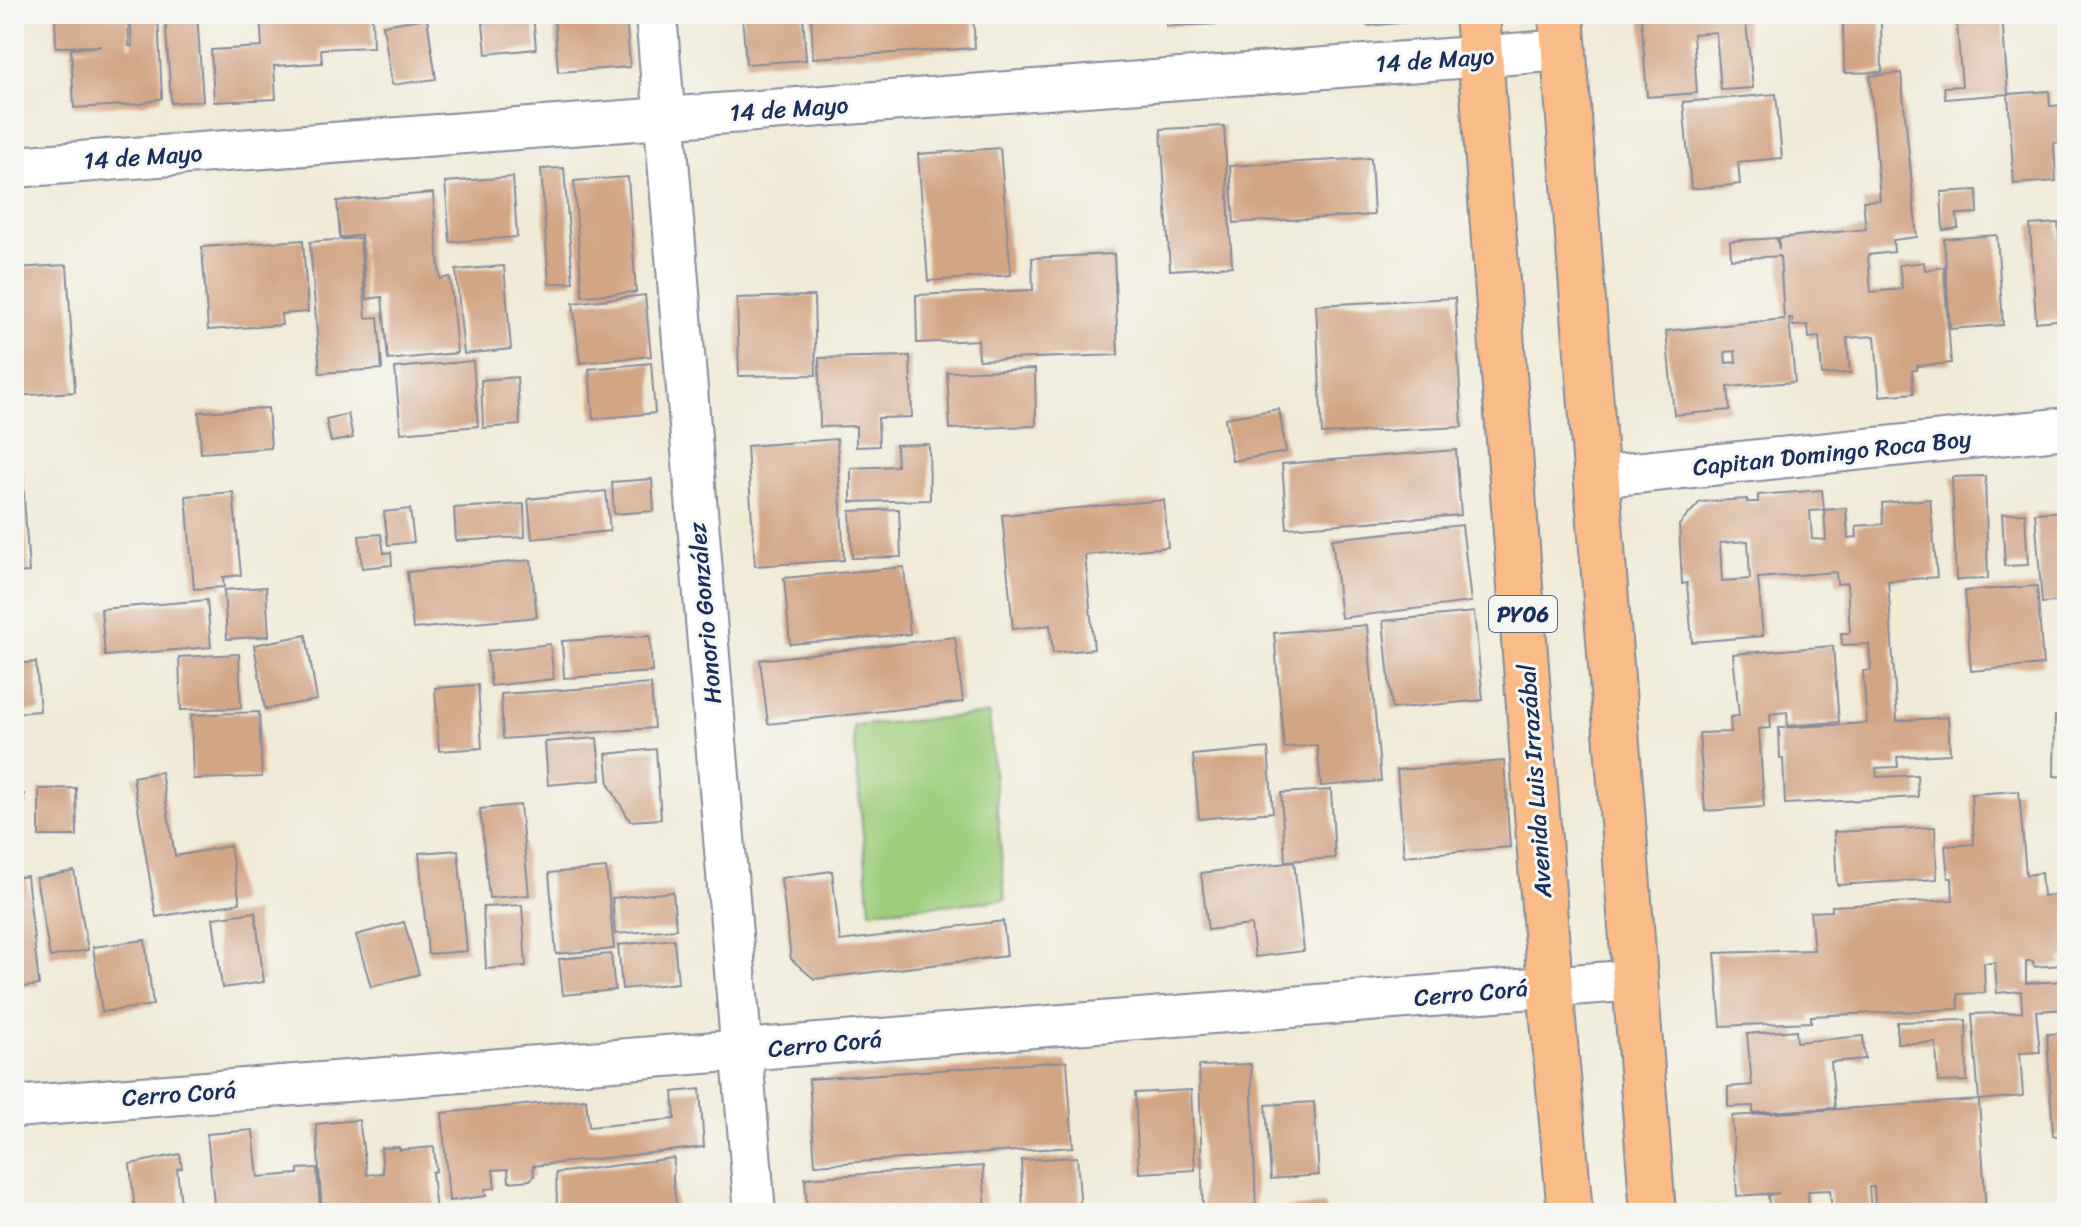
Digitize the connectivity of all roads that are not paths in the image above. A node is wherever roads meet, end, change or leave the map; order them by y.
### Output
1 (656, 14) edge
2 (1563, 32) edge
3 (1479, 35) edge
4 (664, 118) junction
5 (14, 167) edge
6 (2067, 428) edge
7 (1596, 477) junction
8 (1636, 980) junction
9 (1550, 986) junction
10 (741, 1050) junction
11 (14, 1107) edge
12 (755, 1213) edge
13 (1570, 1213) edge
14 (1653, 1213) edge

1 - 4 street, Honorio González
2 - 3 street, 14 de Mayo
2 - 7 highway
3 - 4 street, 14 de Mayo
3 - 9 highway, Avenida Luis Irrazábal / PY06
4 - 5 street, 14 de Mayo
4 - 10 street, Honorio González
6 - 7 street, Capitan Domingo Roca Boy
7 - 8 highway
8 - 9 street, Cerro Corá
8 - 14 highway
9 - 10 street, Cerro Corá
9 - 13 highway, Avenida Luis Irrazábal / PY06
10 - 11 street, Cerro Corá
10 - 12 street, Honorio González

